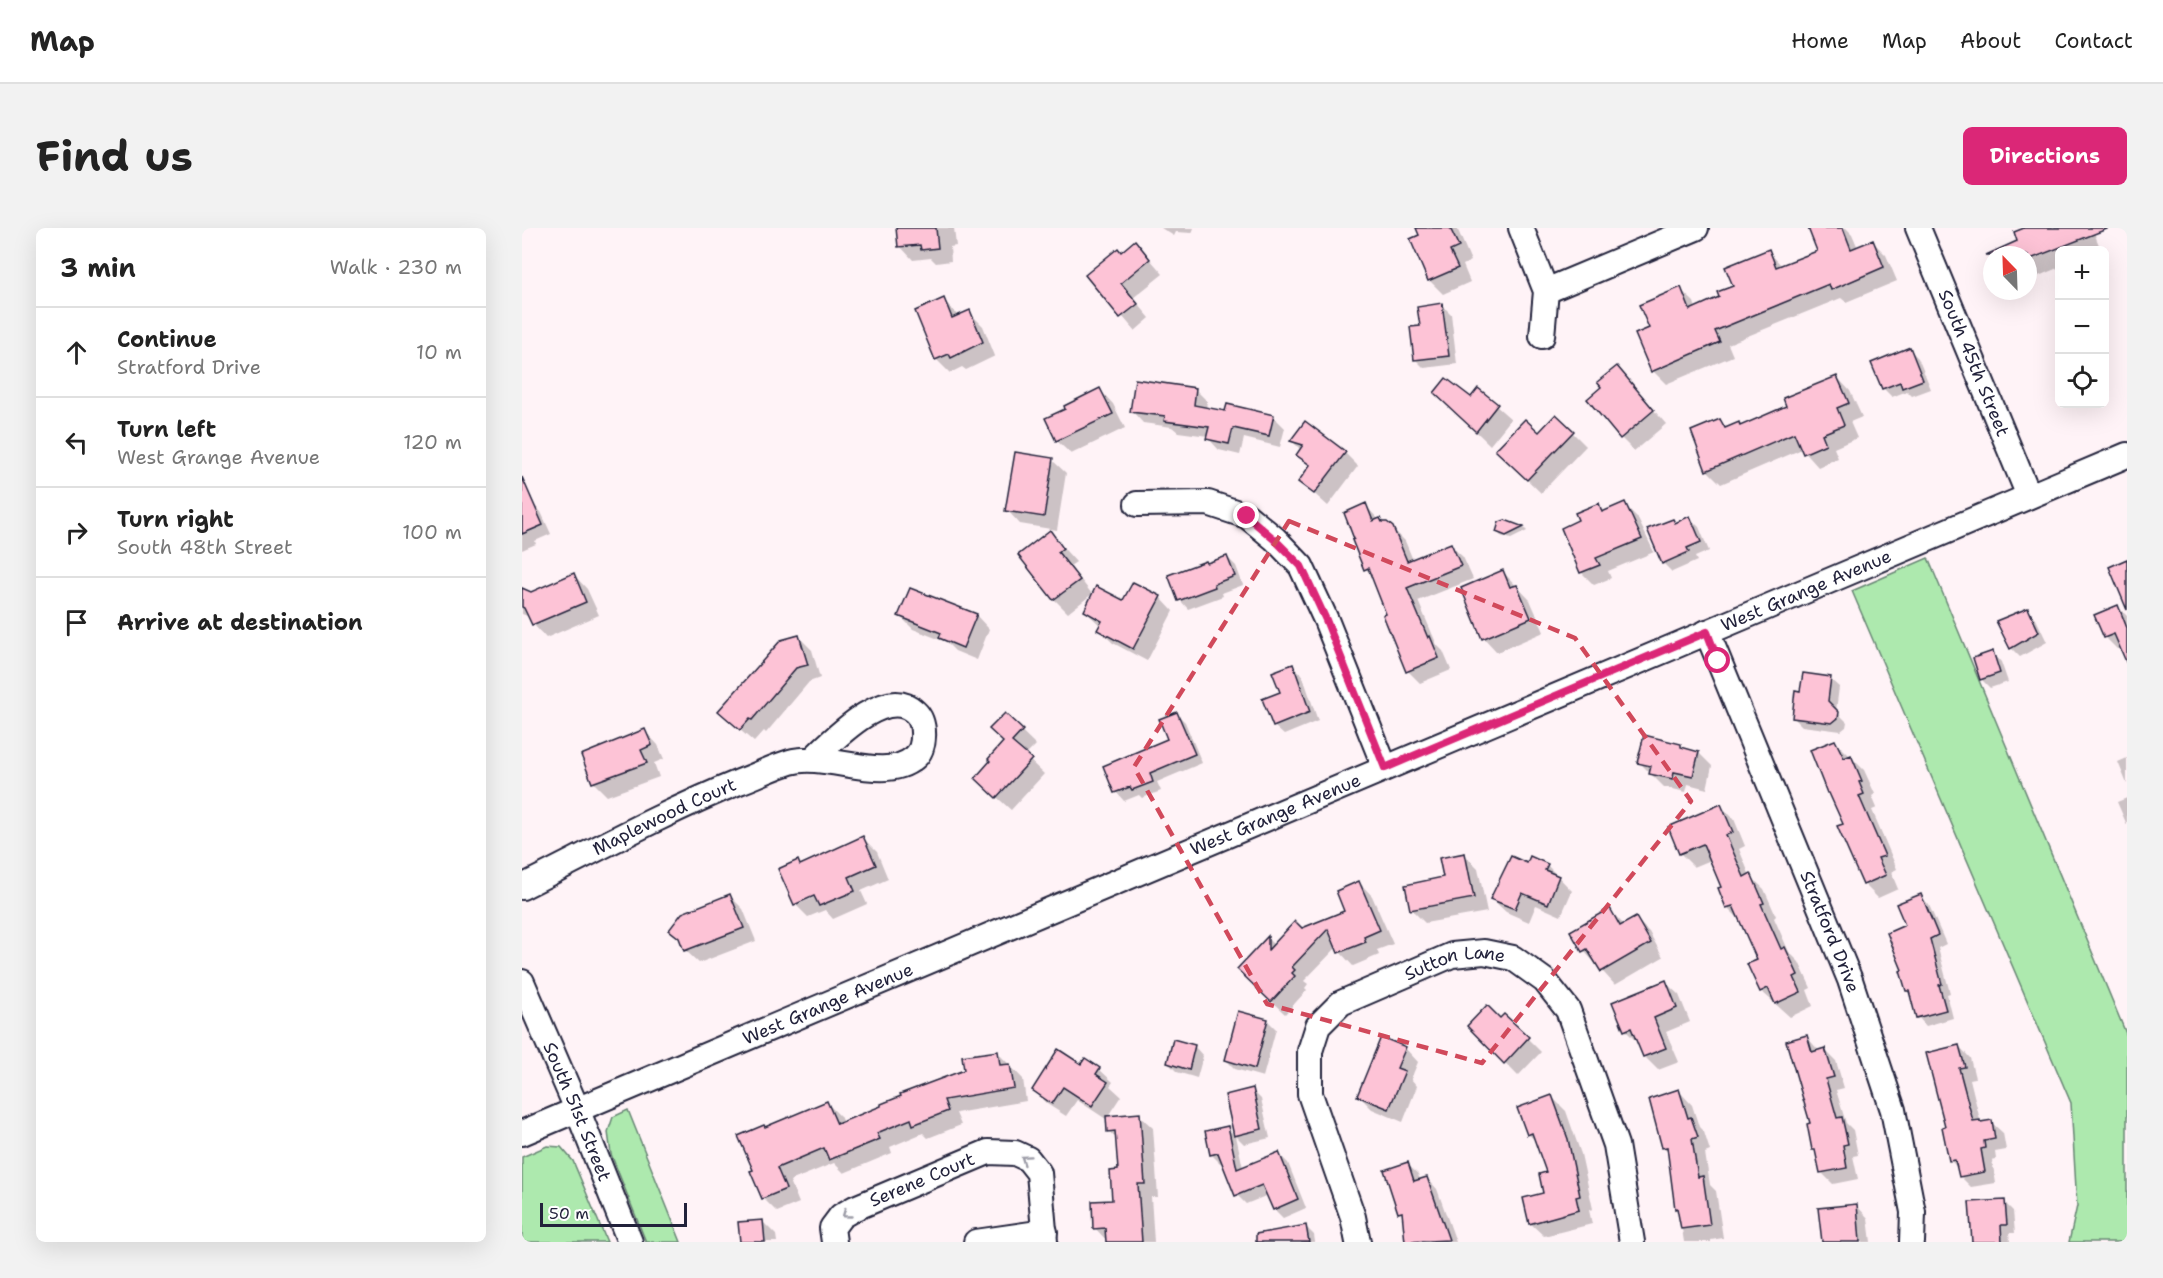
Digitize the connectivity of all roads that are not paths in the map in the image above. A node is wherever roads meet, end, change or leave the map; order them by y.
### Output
1 (1521, 228) edge
2 (1696, 228) edge
3 (1918, 228) edge
4 (1546, 291) junction
5 (1542, 336) dead end
6 (2127, 454) edge
7 (2029, 496) junction
8 (1137, 504) dead end
9 (1707, 632) junction
10 (813, 759) dead end
11 (1385, 768) junction
12 (522, 887) edge
13 (522, 982) edge
14 (577, 1110) junction
15 (522, 1133) edge
16 (1045, 1237) edge
17 (630, 1242) edge
18 (834, 1242) edge
19 (976, 1242) edge
20 (1358, 1242) edge
21 (1632, 1242) edge
22 (1912, 1242) edge

1 - 4 street
2 - 4 street
3 - 7 street, South 45th Street
4 - 5 street
6 - 7 street, West Grange Avenue
7 - 9 street, West Grange Avenue
8 - 11 street
9 - 11 street, West Grange Avenue
9 - 22 street, Stratford Drive
10 - 12 street, Maplewood Court
11 - 14 street, West Grange Avenue
13 - 14 street, South 51st Street
14 - 15 street, West Grange Avenue
14 - 17 street, South 51st Street
16 -> 18 street, Serene Court
16 - 19 street, Serene Court
20 - 21 street, Sutton Lane

